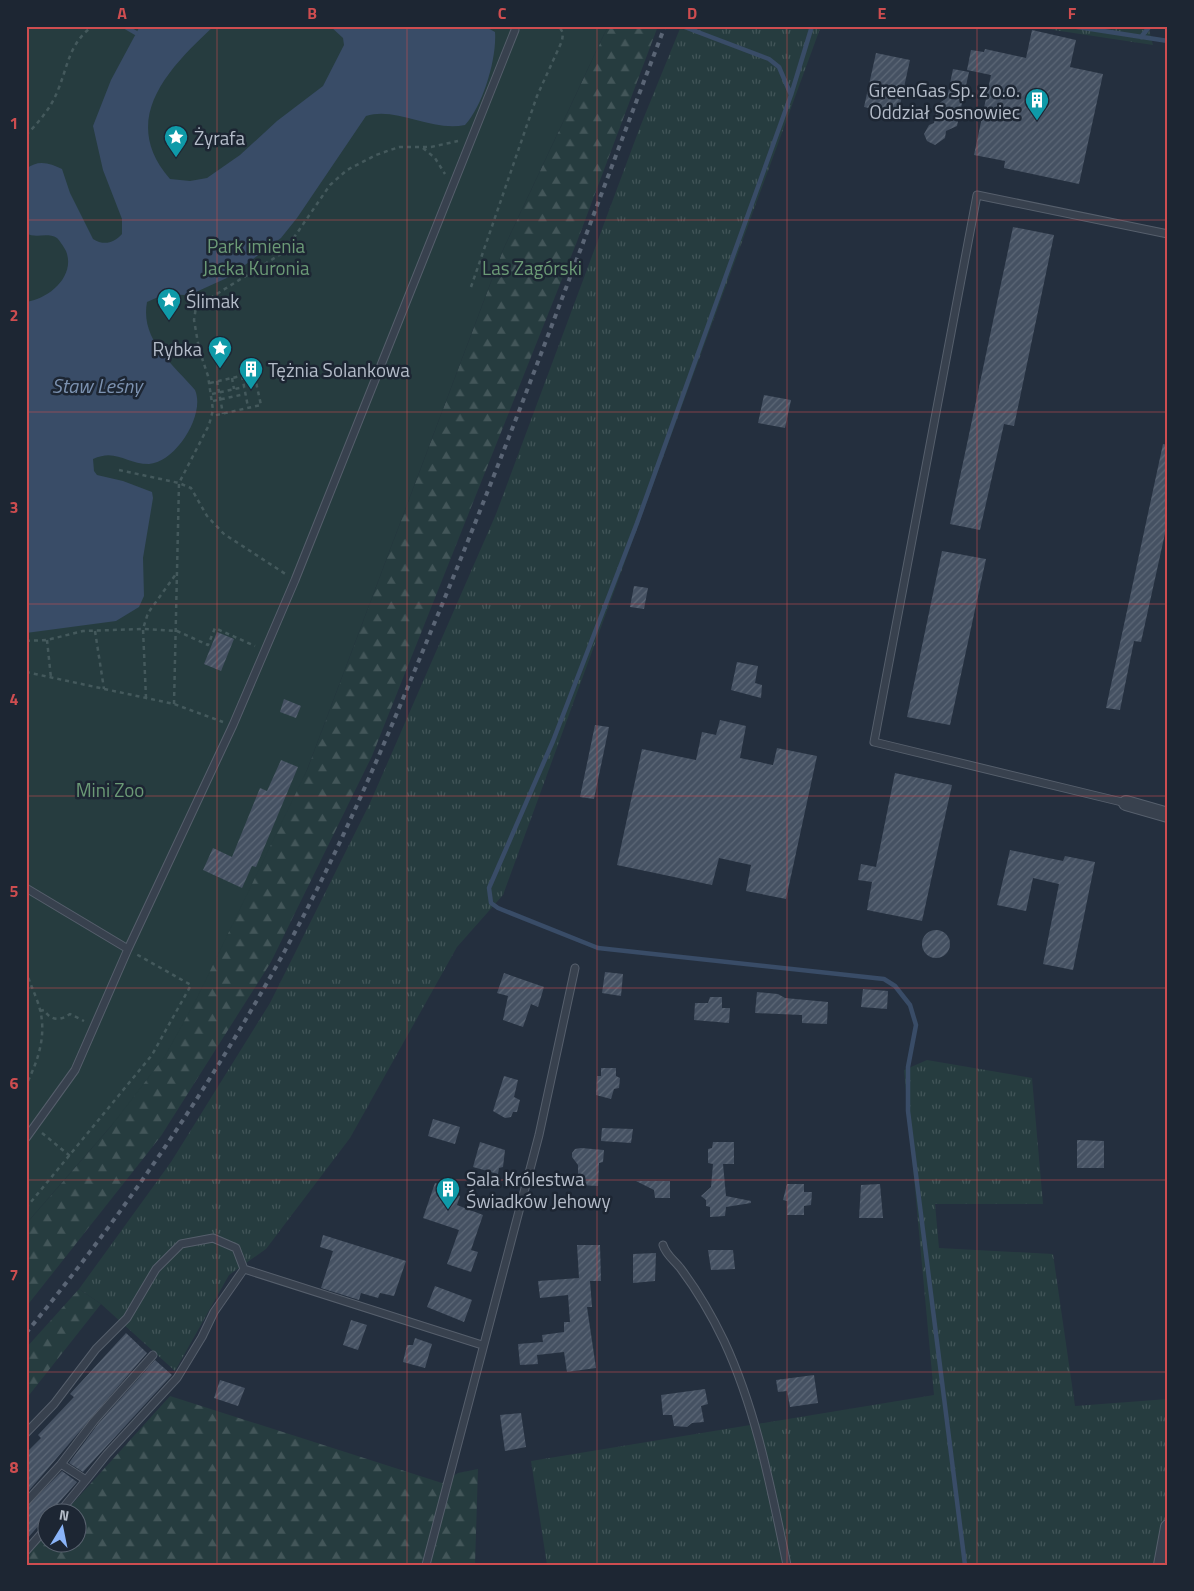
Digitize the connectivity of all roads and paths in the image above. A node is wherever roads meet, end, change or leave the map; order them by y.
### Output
1 (93, 26) edge
2 (559, 26) edge
3 (515, 30) dead end
4 (26, 135) edge
5 (472, 138) junction
6 (422, 147) junction
7 (452, 189) junction
8 (1168, 234) edge
9 (471, 287) dead end
10 (242, 376) junction
11 (232, 378) junction
12 (217, 381) junction
13 (210, 383) junction
14 (244, 387) junction
15 (233, 389) junction
16 (219, 392) junction
17 (212, 394) junction
18 (246, 394) junction
19 (233, 396) junction
20 (220, 399) junction
21 (213, 401) junction
22 (248, 408) junction
23 (223, 414) junction
24 (212, 416) junction
25 (119, 470) dead end
26 (179, 483) junction
27 (176, 574) junction
28 (295, 580) junction
29 (143, 629) junction
30 (95, 631) junction
31 (177, 631) junction
32 (47, 640) junction
33 (26, 641) edge
34 (265, 650) junction
35 (26, 672) edge
36 (51, 678) junction
37 (104, 689) junction
38 (146, 698) junction
39 (174, 704) junction
40 (234, 726) junction
41 (1126, 803) joint
42 (1168, 816) edge
43 (26, 888) edge
44 (128, 949) junction
45 (575, 968) dead end
46 (26, 970) edge
47 (28, 984) edge
48 (40, 1011) junction
49 (94, 1026) junction
50 (26, 1085) edge
51 (35, 1127) junction
52 (26, 1138) edge
53 (70, 1156) junction
54 (26, 1208) edge
55 (663, 1245) dead end
56 (244, 1268) junction
57 (482, 1345) junction
58 (154, 1355) dead end
59 (26, 1433) edge
60 (61, 1464) junction
61 (86, 1480) junction
62 (26, 1502) edge
63 (66, 1504) edge
64 (1168, 1527) edge
65 (38, 1537) edge
66 (26, 1551) edge
67 (426, 1565) edge
68 (788, 1565) edge
69 (1161, 1565) edge

1 - 4 path
2 - 9 path
3 - 5 lane
5 - 6 path
5 - 7 lane
6 - 7 path
6 - 13 path
7 - 28 lane
8 - 41 lane
10 - 11 path
10 - 14 path
10 - 22 path
11 - 12 path
11 - 15 path
12 - 13 path
12 - 16 path
13 - 17 path
14 - 15 path
14 - 18 path
15 - 16 path
15 - 19 path
16 - 17 path
16 - 20 path
17 - 21 path
18 - 19 path
18 - 22 path
19 - 20 path
20 - 21 path
20 - 23 path
21 - 24 path
22 - 23 path
23 - 24 path
24 - 26 path
25 - 26 path
26 - 27 path
26 - 28 path
27 - 29 path
27 - 31 path
28 - 34 lane
29 - 30 path
29 - 31 path
29 - 38 path
30 - 32 path
30 - 37 path
31 - 34 path
31 - 39 path
32 - 33 path
32 - 36 path
34 - 40 lane
35 - 36 path
36 - 37 path
37 - 38 path
38 - 39 path
39 - 40 path
40 - 44 lane
41 - 42 street
43 - 44 lane
44 - 49 lane
44 - 53 path
45 - 57 lane
46 - 47 path
47 - 48 path
48 - 49 path
48 - 50 path
49 - 51 lane
51 - 52 lane
51 - 53 path
53 - 54 path
55 - 68 lane
56 - 57 lane
56 - 59 lane
56 - 61 lane
57 - 67 lane
58 - 60 lane
60 - 61 lane
60 - 62 lane
61 - 63 lane
64 - 69 street
65 - 66 lane

